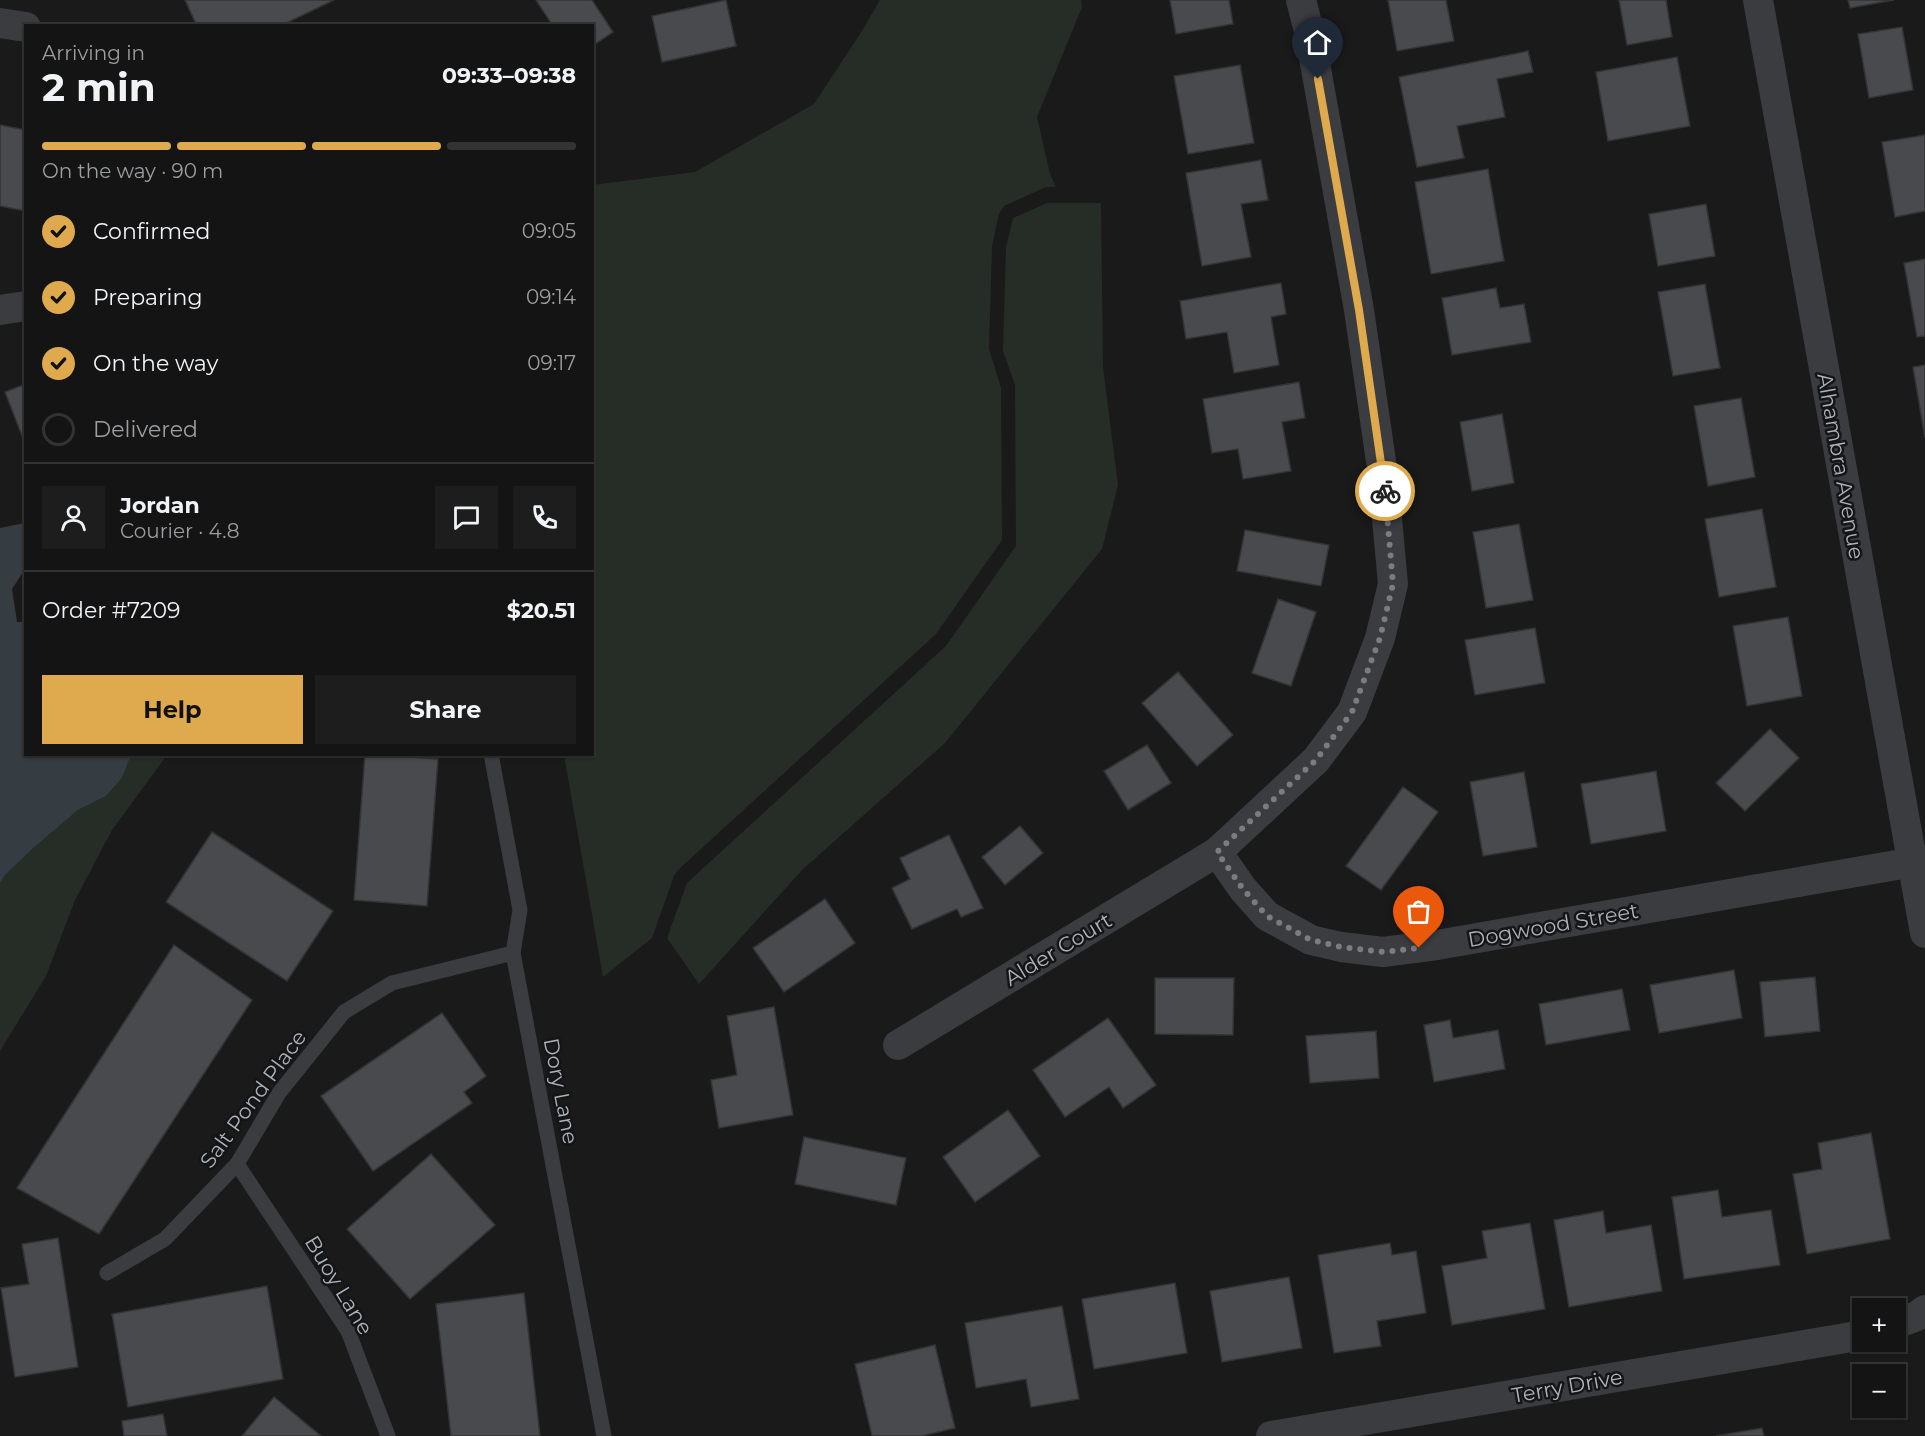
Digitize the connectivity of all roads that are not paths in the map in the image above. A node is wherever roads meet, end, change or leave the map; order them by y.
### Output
1 (1301, 0) edge
2 (1758, 0) edge
3 (0, 23) edge
4 (24, 27) edge
5 (24, 306) edge
6 (0, 310) edge
7 (490, 756) edge
8 (1217, 852) junction
9 (1918, 861) edge
10 (1925, 933) edge
11 (513, 953) junction
12 (898, 1046) dead end
13 (237, 1164) junction
14 (107, 1273) dead end
15 (1925, 1310) edge
16 (1906, 1320) edge
17 (1852, 1337) edge
18 (387, 1436) edge
19 (604, 1436) edge
20 (1271, 1436) edge

1 - 8 street, Alder Court
2 - 9 street, Alhambra Avenue
3 - 4 street
5 - 6 street
7 - 11 lane, Dory Lane
8 - 9 street, Dogwood Street
8 - 12 street, Alder Court
9 - 10 street, Alhambra Avenue
11 - 13 lane, Salt Pond Place
11 - 19 lane, Dory Lane
13 - 14 lane, Salt Pond Place
13 - 18 lane, Buoy Lane
15 - 16 street
17 - 20 street, Terry Drive

